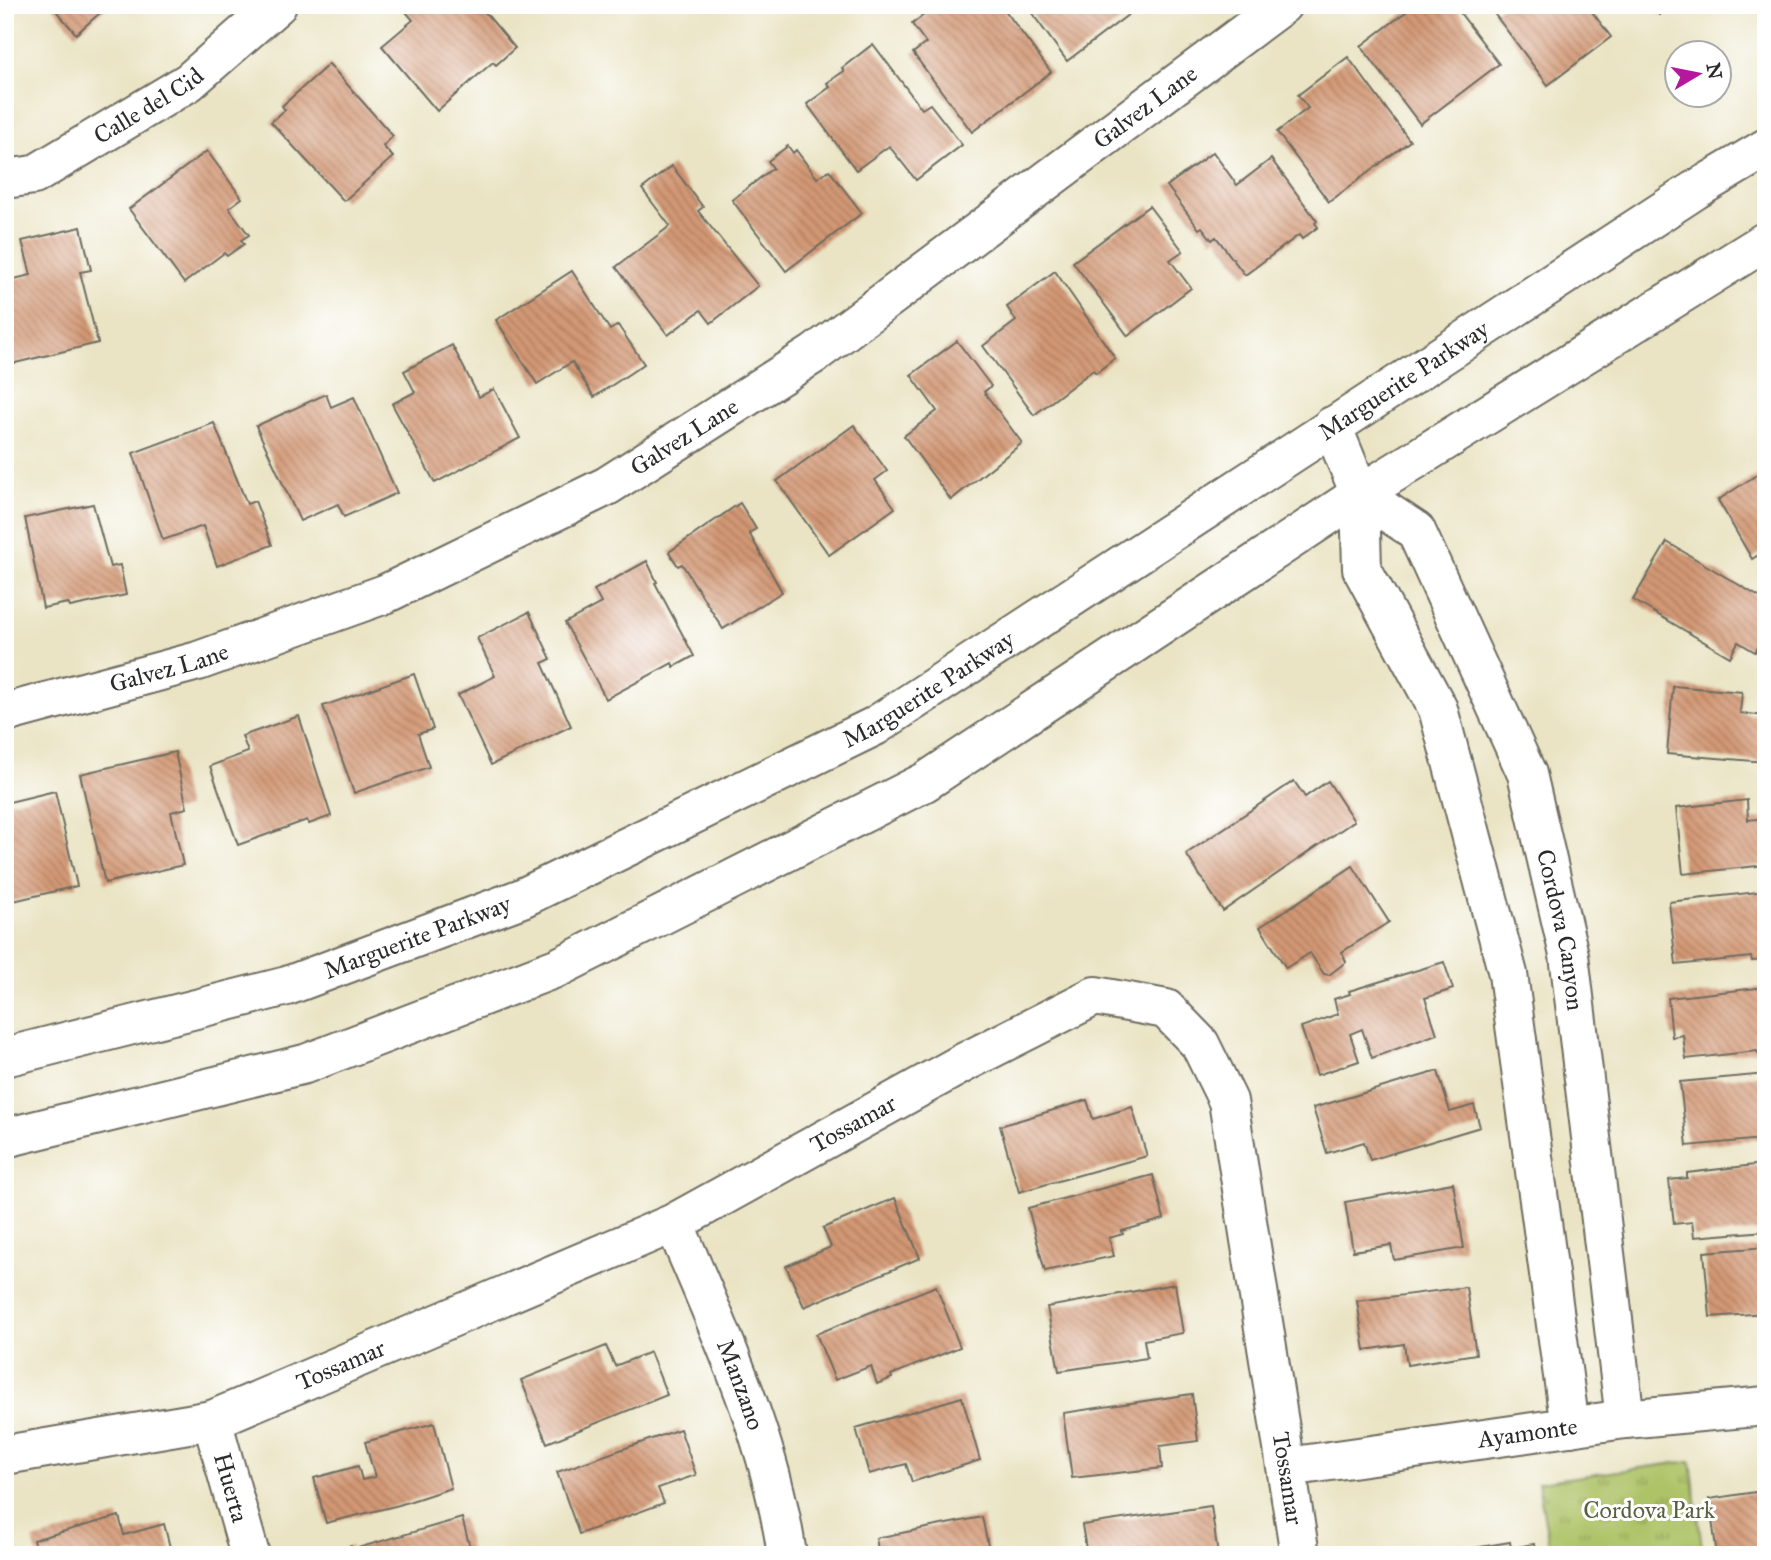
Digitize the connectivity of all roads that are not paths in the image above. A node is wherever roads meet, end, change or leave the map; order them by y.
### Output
1 (277, 5) edge
2 (1282, 5) edge
3 (1766, 148) edge
4 (5, 179) edge
5 (1766, 241) edge
6 (1332, 426) junction
7 (1360, 494) junction
8 (5, 713) edge
9 (5, 1057) edge
10 (5, 1138) edge
11 (674, 1223) junction
12 (1766, 1406) edge
13 (1625, 1419) junction
14 (212, 1420) junction
15 (1570, 1426) junction
16 (5, 1455) edge
17 (1288, 1467) junction
18 (250, 1555) edge
19 (787, 1555) edge
20 (1300, 1555) edge

1 - 4 street, Calle del Cid
2 - 8 street, Galvez Lane
3 - 6 street, Marguerite Parkway
5 - 7 street
6 - 7 street
6 - 9 street, Marguerite Parkway
7 - 10 street
7 - 13 street, Cordova Canyon
7 - 15 street
11 - 14 street, Tossamar
11 - 17 street, Tossamar
11 - 19 street, Manzano
12 - 13 street, Ayamonte
13 - 15 street, Ayamonte
14 - 16 street, Tossamar
14 - 18 street, Huerta
15 - 17 street, Ayamonte
17 - 20 street, Tossamar

